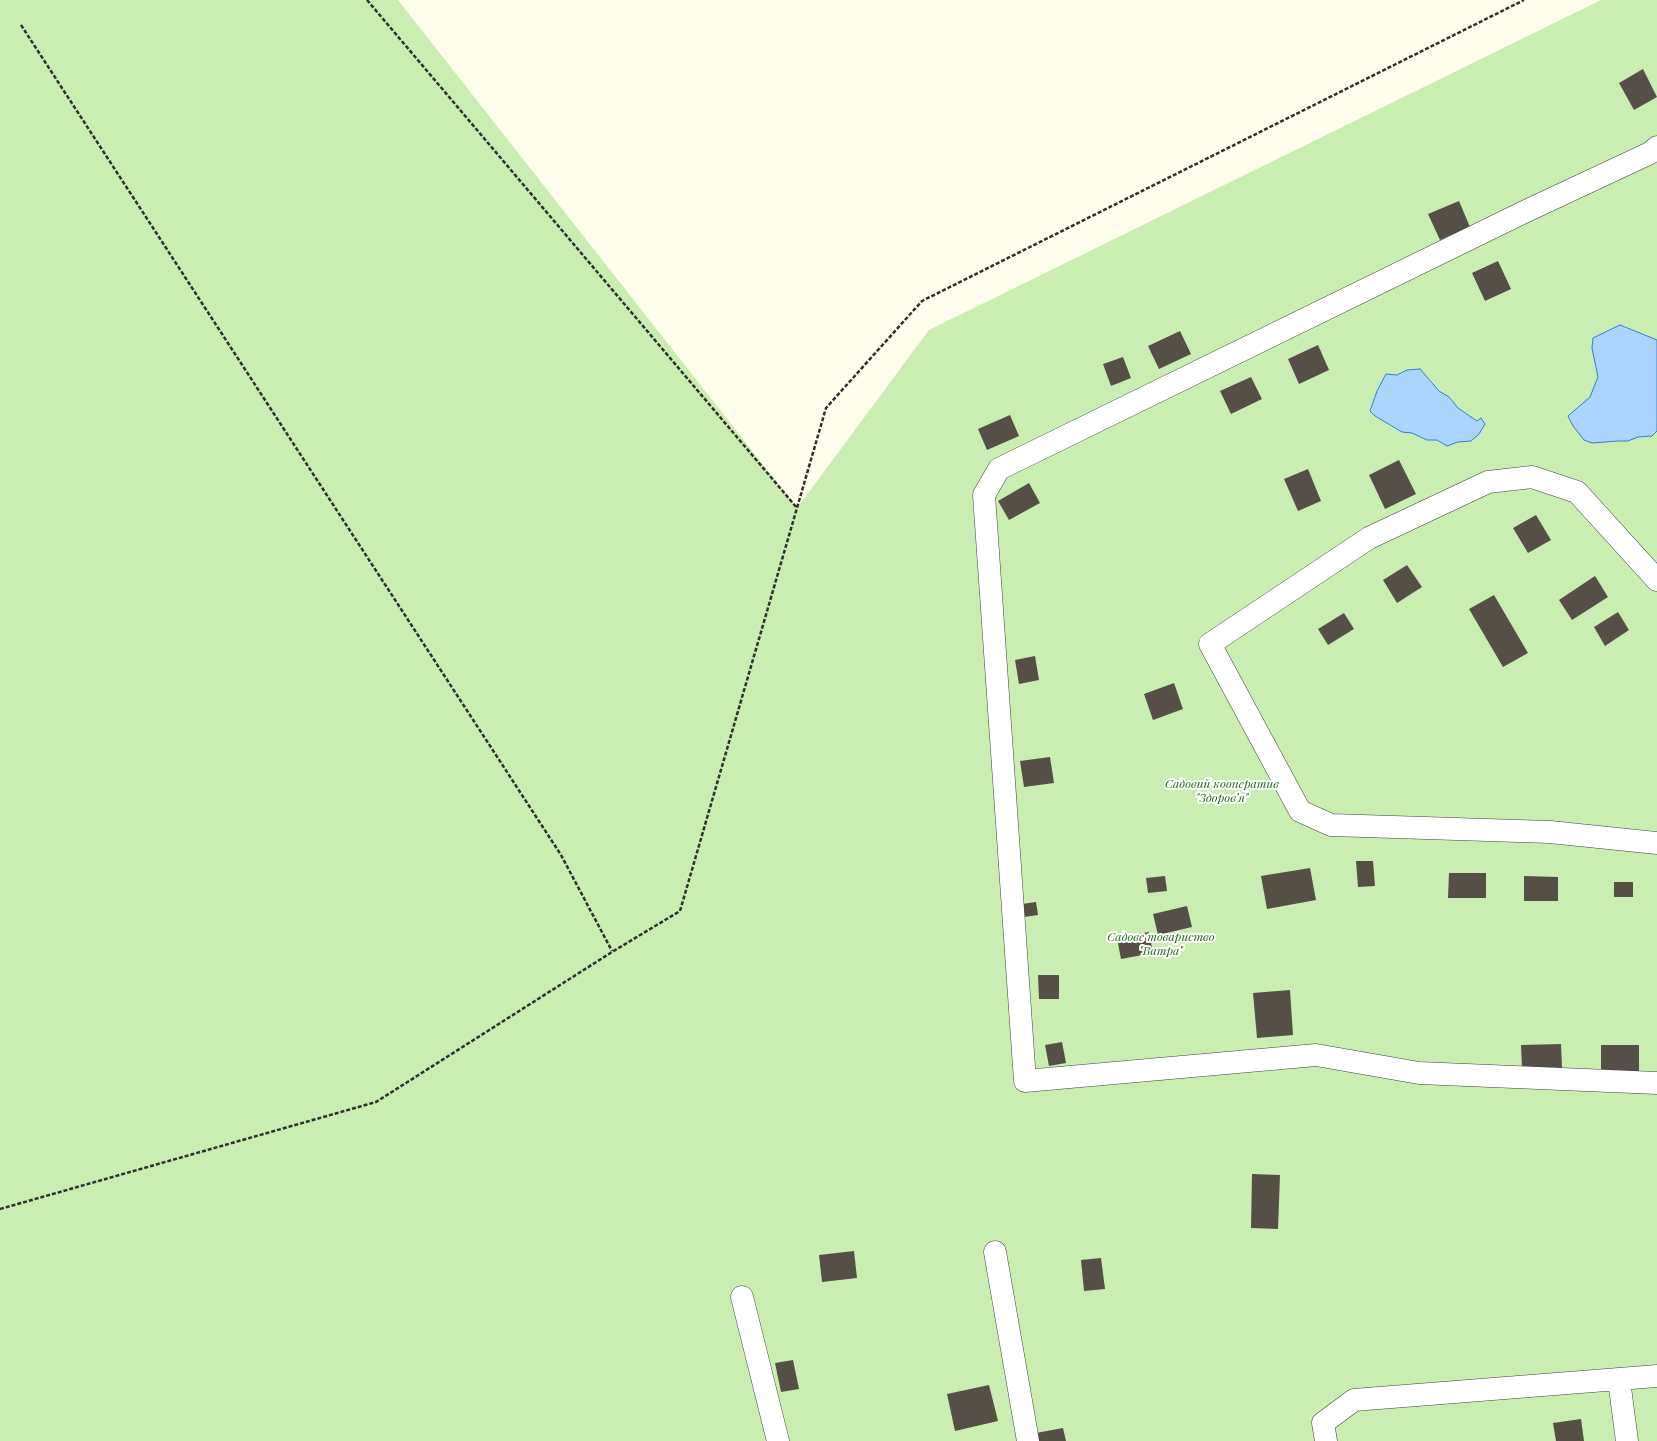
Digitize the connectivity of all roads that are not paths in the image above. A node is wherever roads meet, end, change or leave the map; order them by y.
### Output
1 (1655, 155) edge
2 (1657, 580) edge
3 (1657, 843) edge
4 (1657, 1083) edge
5 (995, 1252) dead end
6 (742, 1297) dead end
7 (1657, 1376) edge
8 (1619, 1380) junction
9 (778, 1441) edge
10 (1028, 1441) edge
11 (1326, 1441) edge
12 (1627, 1441) edge

1 - 4 street
2 - 3 street
5 - 10 street
6 - 9 street
7 - 8 street
8 - 11 street
8 - 12 street

